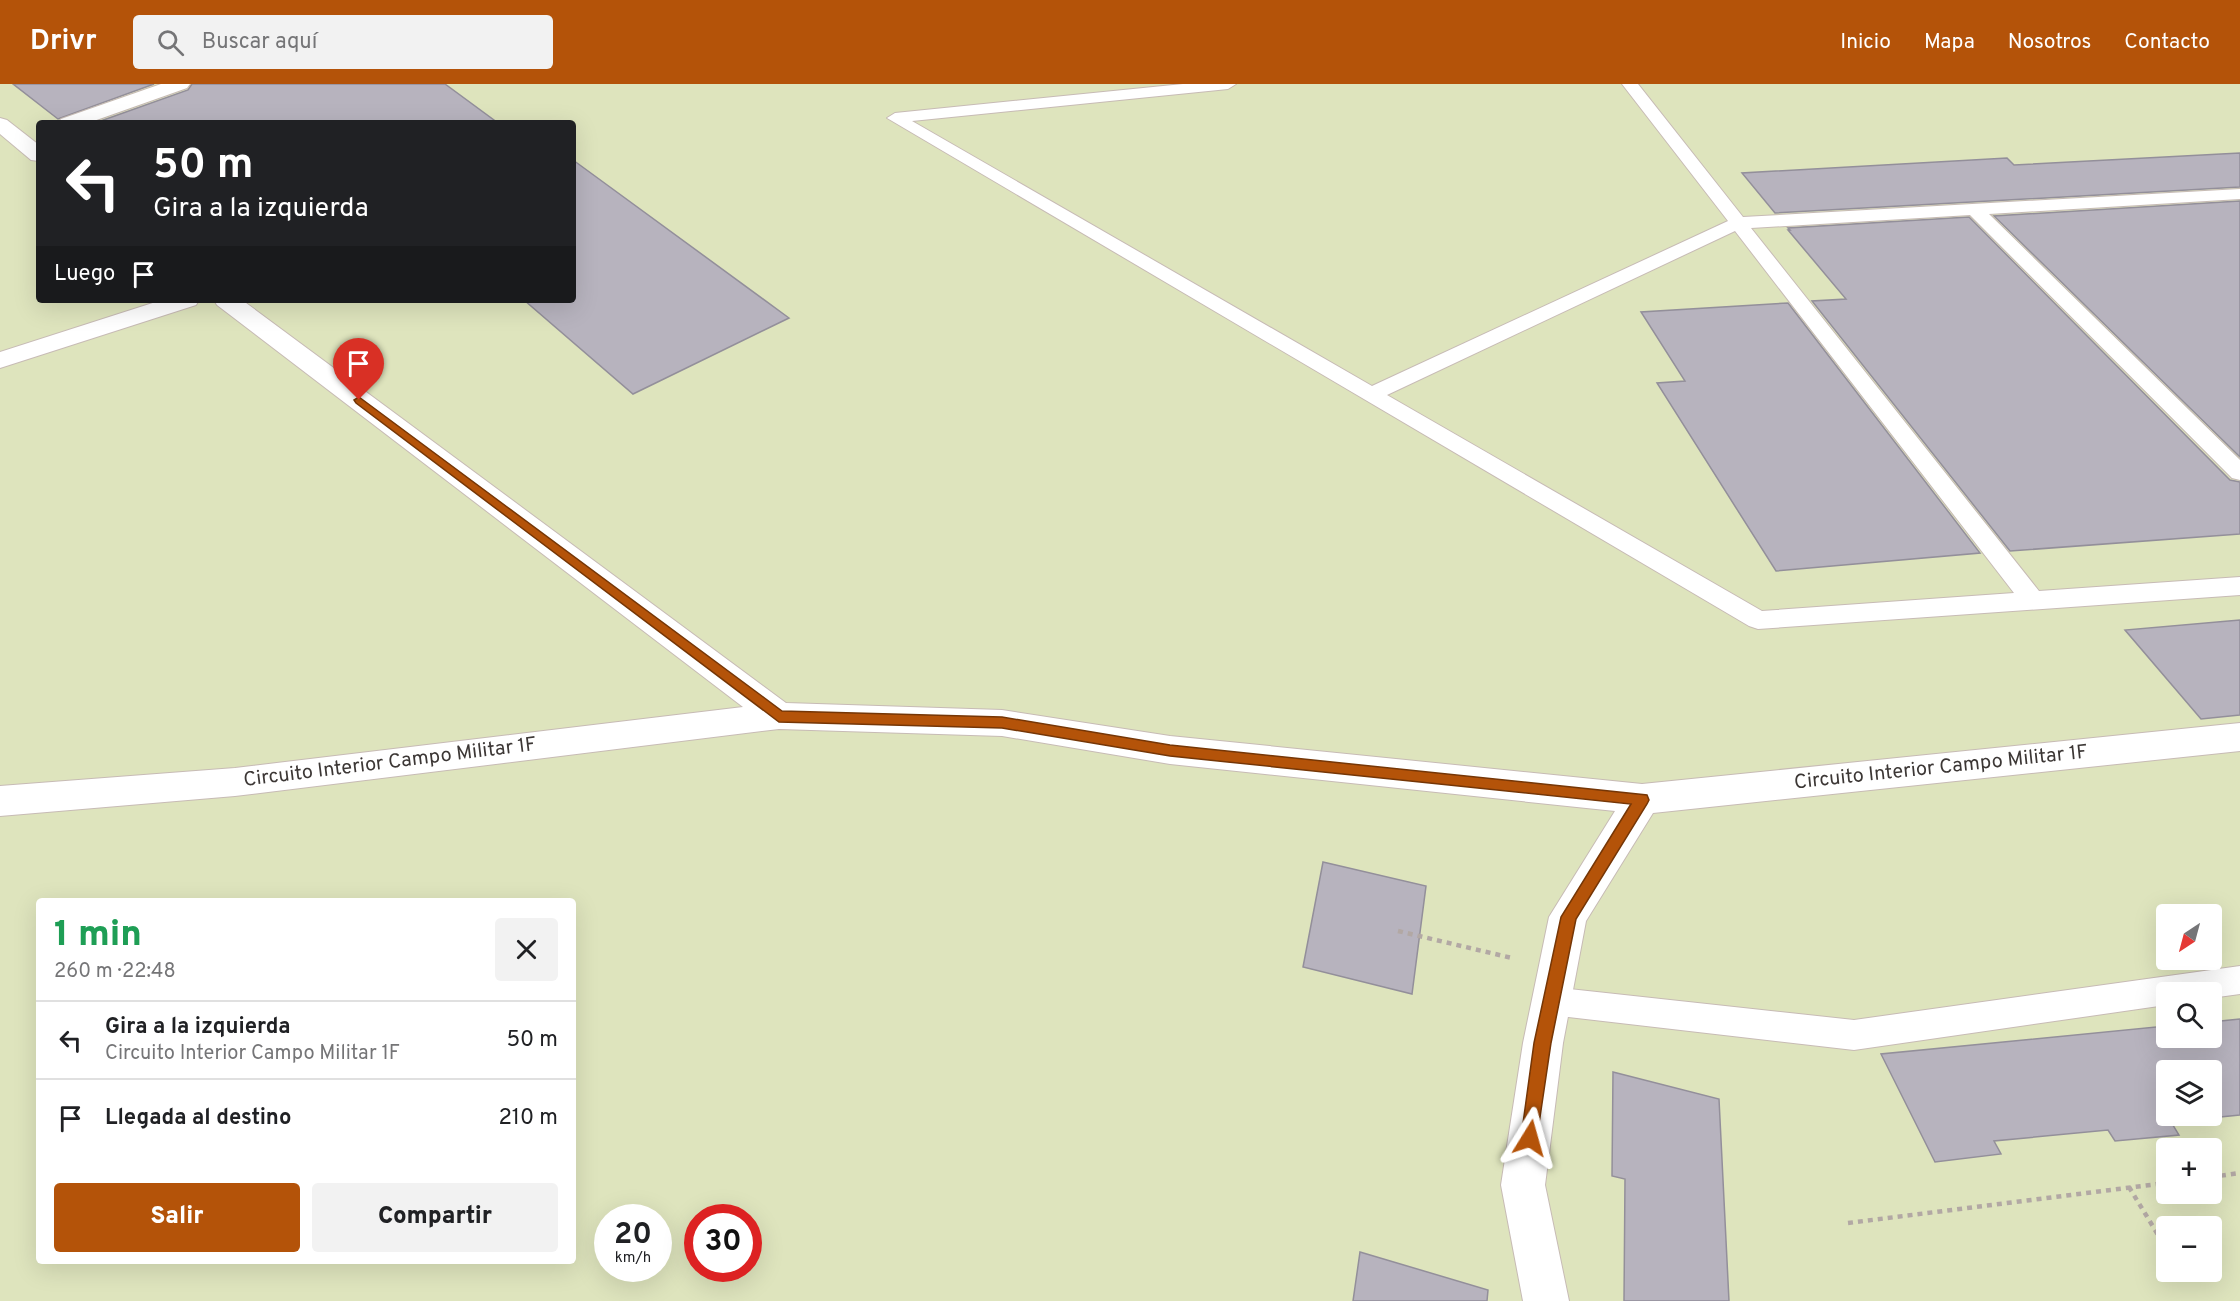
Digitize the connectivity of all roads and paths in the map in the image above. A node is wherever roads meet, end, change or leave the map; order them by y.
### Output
1 (180, 84) edge
2 (1228, 84) edge
3 (1630, 84) edge
4 (77, 120) edge
5 (0, 124) edge
6 (29, 137) edge
7 (2240, 194) edge
8 (1974, 209) junction
9 (1738, 223) junction
10 (178, 303) edge
11 (230, 303) edge
12 (0, 360) edge
13 (1371, 395) junction
14 (2240, 473) edge
15 (2240, 586) edge
16 (2033, 601) junction
17 (779, 716) junction
18 (2240, 737) edge
19 (1642, 800) junction
20 (0, 801) edge
21 (1398, 931) dead end
22 (1512, 958) dead end
23 (2240, 980) edge
24 (1551, 1001) junction
25 (2240, 1173) edge
26 (2222, 1175) edge
27 (2156, 1184) edge
28 (2129, 1187) junction
29 (1848, 1223) dead end
30 (2156, 1232) edge
31 (1546, 1301) edge

1 - 4 street
2 - 13 lane
3 - 9 lane
5 - 6 street
7 - 8 lane
8 - 9 lane
8 - 14 lane
9 - 13 lane
9 - 16 lane
10 - 12 street
11 - 17 street
13 - 16 lane
15 - 16 lane
17 - 19 street, Circuito Interior Campo Militar 1F
17 - 20 street, Circuito Interior Campo Militar 1F
18 - 19 street, Circuito Interior Campo Militar 1F
19 - 24 street
21 - 22 path
23 - 24 lane
24 - 31 street
25 - 26 path
27 - 28 path
28 - 29 path
28 - 30 path

